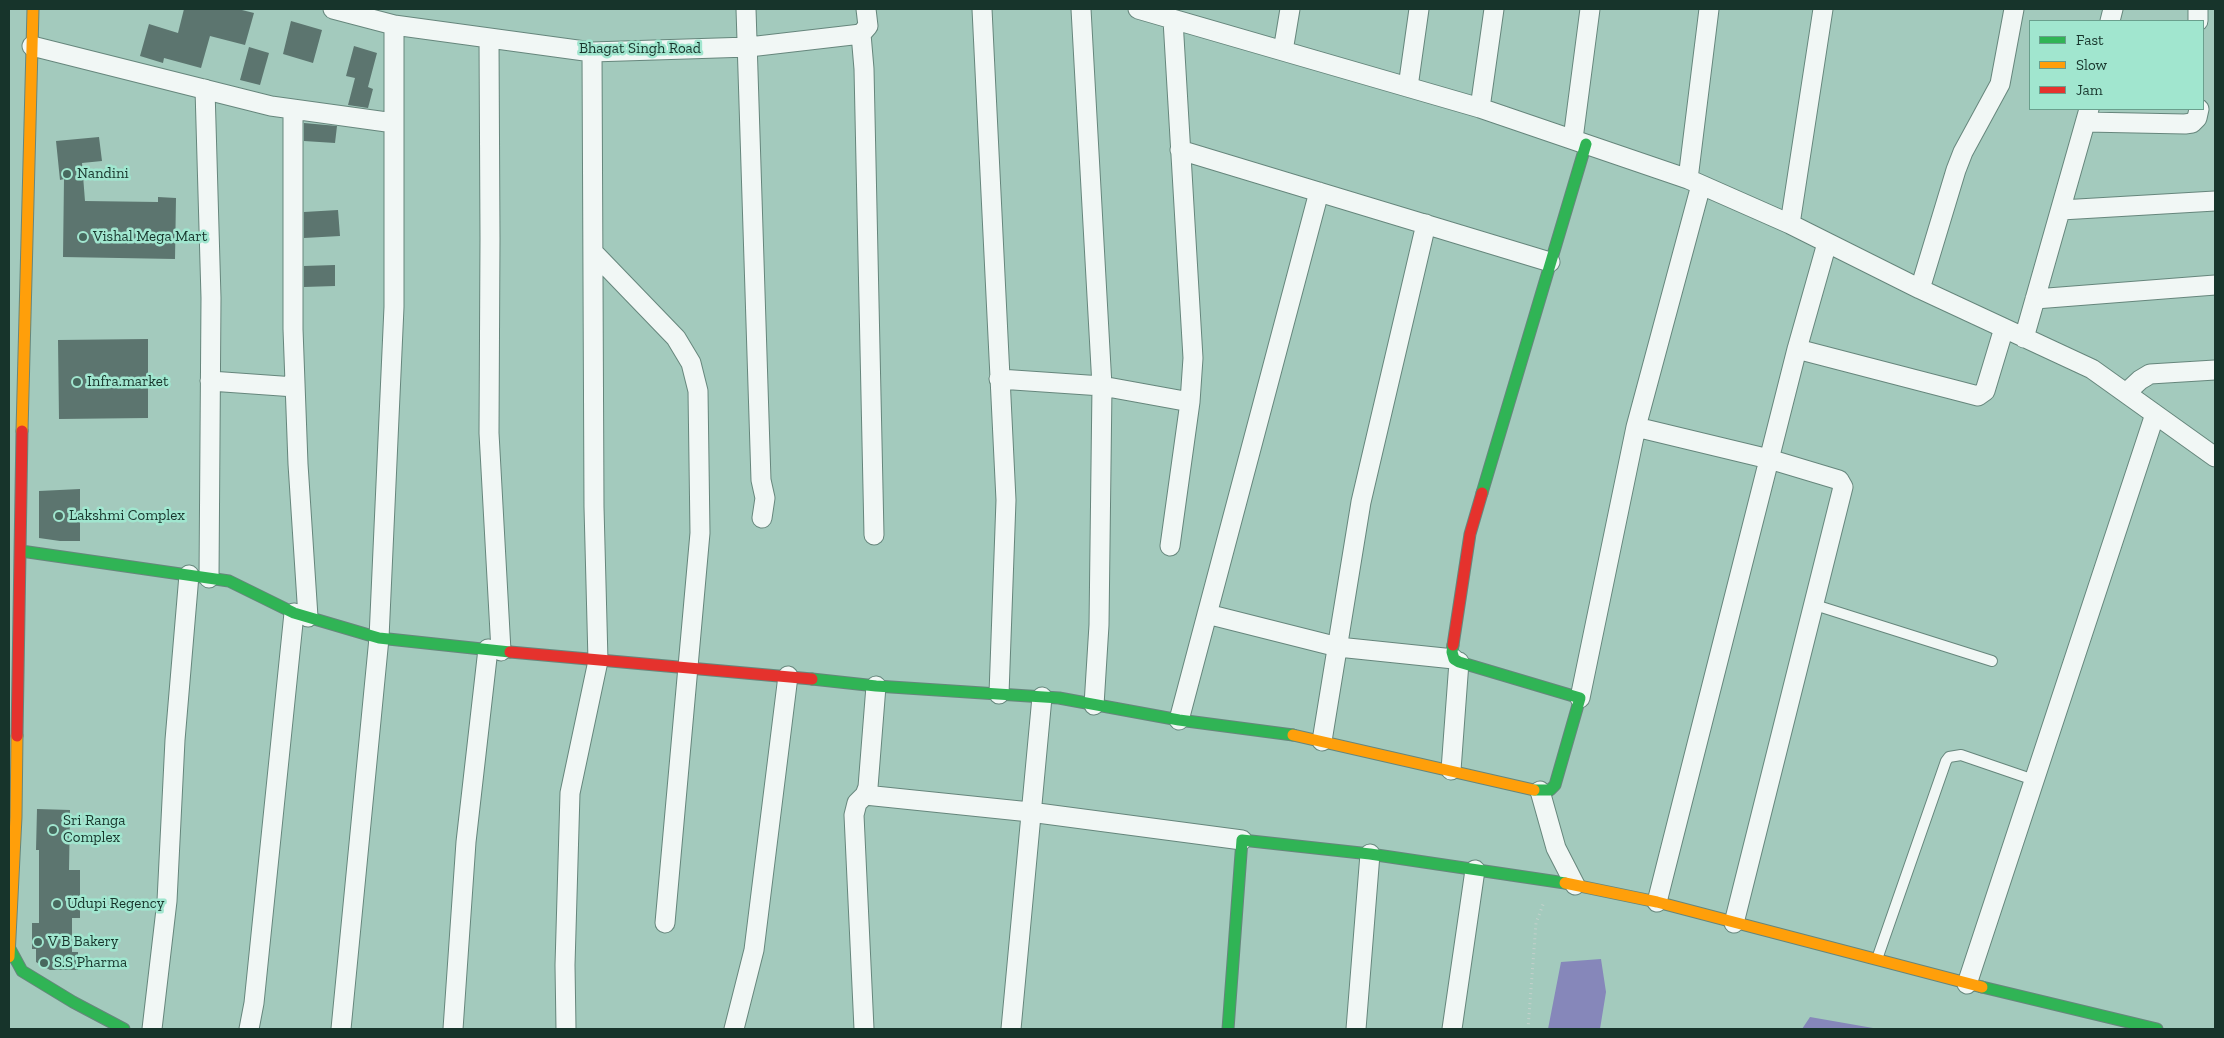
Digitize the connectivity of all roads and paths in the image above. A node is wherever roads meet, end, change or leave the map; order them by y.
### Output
1 (33, 9) edge
2 (333, 9) edge
3 (746, 9) edge
4 (881, 9) edge
5 (982, 9) edge
6 (1081, 9) edge
7 (1138, 9) edge
8 (1290, 9) edge
9 (1418, 9) edge
10 (1494, 9) edge
11 (1590, 9) edge
12 (1709, 9) edge
13 (1823, 9) edge
14 (2014, 9) edge
15 (1173, 20) junction
16 (865, 23) edge
17 (394, 25) junction
18 (489, 38) junction
19 (32, 46) junction
20 (749, 47) junction
21 (1283, 51) junction
22 (592, 52) junction
23 (1408, 87) junction
24 (205, 89) junction
25 (293, 108) junction
26 (1480, 108) junction
27 (2199, 110) edge
28 (2087, 115) edge
29 (394, 122) junction
30 (1580, 141) junction
31 (1180, 150) junction
32 (1695, 182) junction
33 (1319, 192) junction
34 (2215, 201) edge
35 (2061, 210) junction
36 (1426, 224) junction
37 (1790, 224) junction
38 (1827, 243) junction
39 (594, 253) junction
40 (1550, 262) junction
41 (2215, 285) edge
42 (1920, 289) junction
43 (2035, 299) junction
44 (2004, 328) junction
45 (2024, 338) junction
46 (1797, 349) junction
47 (2215, 370) edge
48 (999, 379) junction
49 (210, 381) junction
50 (1102, 386) junction
51 (295, 387) junction
52 (2126, 393) junction
53 (1190, 402) junction
54 (2154, 414) junction
55 (1636, 427) junction
56 (2215, 457) edge
57 (1769, 459) junction
58 (762, 518) dead end
59 (874, 535) dead end
60 (1170, 546) dead end
61 (9, 550) edge
62 (21, 551) junction
63 (189, 575) junction
64 (209, 578) junction
65 (1815, 605) junction
66 (1207, 614) junction
67 (301, 615) junction
68 (379, 638) junction
69 (1338, 647) junction
70 (494, 650) junction
71 (598, 660) junction
72 (1456, 660) junction
73 (1992, 661) dead end
74 (687, 667) junction
75 (788, 676) junction
76 (876, 686) junction
77 (999, 694) junction
78 (1042, 697) junction
79 (1580, 698) junction
80 (1094, 704) junction
81 (1179, 720) junction
82 (1322, 741) junction
83 (1451, 770) junction
84 (2034, 780) junction
85 (1540, 791) junction
86 (865, 796) junction
87 (1030, 812) junction
88 (1242, 840) junction
89 (1370, 854) junction
90 (1475, 870) junction
91 (1575, 885) junction
92 (1552, 899) dead end
93 (1657, 902) junction
94 (1734, 923) junction
95 (665, 924) dead end
96 (9, 947) edge
97 (9, 957) edge
98 (1876, 960) junction
99 (9, 972) edge
100 (22, 972) junction
101 (1967, 984) junction
102 (124, 1029) edge
103 (152, 1029) edge
104 (249, 1029) edge
105 (342, 1029) edge
106 (453, 1029) edge
107 (566, 1029) edge
108 (734, 1029) edge
109 (864, 1029) edge
110 (1011, 1029) edge
111 (1228, 1029) edge
112 (1356, 1029) edge
113 (1452, 1029) edge
114 (1528, 1029) edge
115 (2156, 1029) edge

1 - 19 street
2 - 17 street, Bhagat Singh Road
3 - 20 street
4 - 16 street
5 - 48 street
6 - 50 street
7 - 15 street
8 - 21 street
9 - 23 street
10 - 26 street
11 - 30 street
12 - 32 street
13 - 37 street
14 - 42 street
15 - 21 street
15 - 31 street
16 - 20 street, Bhagat Singh Road
16 - 59 street
17 - 18 street, Bhagat Singh Road
17 - 29 street
18 - 22 street, Bhagat Singh Road
18 - 70 street
19 - 24 street
19 - 62 street
20 - 22 street, Bhagat Singh Road
20 - 58 street
21 - 23 street
22 - 39 street
23 - 26 street
24 - 25 street
24 - 49 street
25 - 29 street
25 - 51 street
26 - 30 street
27 - 28 street
28 - 35 street
29 - 68 street
30 - 32 street
30 - 40 street
31 - 33 street
31 - 53 street
32 - 37 street
32 - 55 street
33 - 36 street
33 - 66 street
34 - 35 street
35 - 43 street
36 - 40 street
36 - 69 street
37 - 38 street
38 - 42 street
38 - 46 street
39 - 71 street
39 - 74 street
40 - 72 street
41 - 43 street
42 - 44 street
43 - 45 street
44 - 45 street
44 - 46 street
45 - 52 street
46 - 57 street
47 - 52 street
48 - 50 street
48 - 77 street
49 - 51 street
49 - 64 street
50 - 53 street
50 - 80 street
51 - 67 street
52 - 54 street
53 - 60 street
54 - 56 street
54 - 84 street
55 - 57 street
55 - 79 street
57 - 65 street
57 - 93 street
61 - 62 street
62 - 63 street
62 - 96 street
63 - 64 street
63 - 103 street
64 - 67 street
65 - 73 lane
65 - 94 street
66 - 69 street
66 - 81 street
67 - 68 street
67 - 104 street
68 - 70 street
68 - 105 street
69 - 72 street
69 - 82 street
70 - 71 street
70 - 106 street
71 - 74 street
71 - 107 street
72 - 79 street
72 - 83 street
74 - 75 street
74 - 95 street
75 - 76 street
75 - 108 street
76 - 77 street
76 - 86 street
77 - 78 street
78 - 80 street
78 - 87 street
79 - 85 street
80 - 81 street
81 - 82 street
82 - 83 street
83 - 85 street
84 - 98 lane
84 - 101 street
85 - 91 street
86 - 87 street
86 - 109 street
87 - 88 street
87 - 110 street
88 - 89 street
88 - 111 street
89 - 90 street
89 - 112 street
90 - 91 street
90 - 113 street
91 - 93 street
92 - 114 path
93 - 94 street
94 - 98 street
96 - 97 street
96 - 100 street
98 - 101 street
99 - 100 street
100 - 102 street
101 - 115 street

